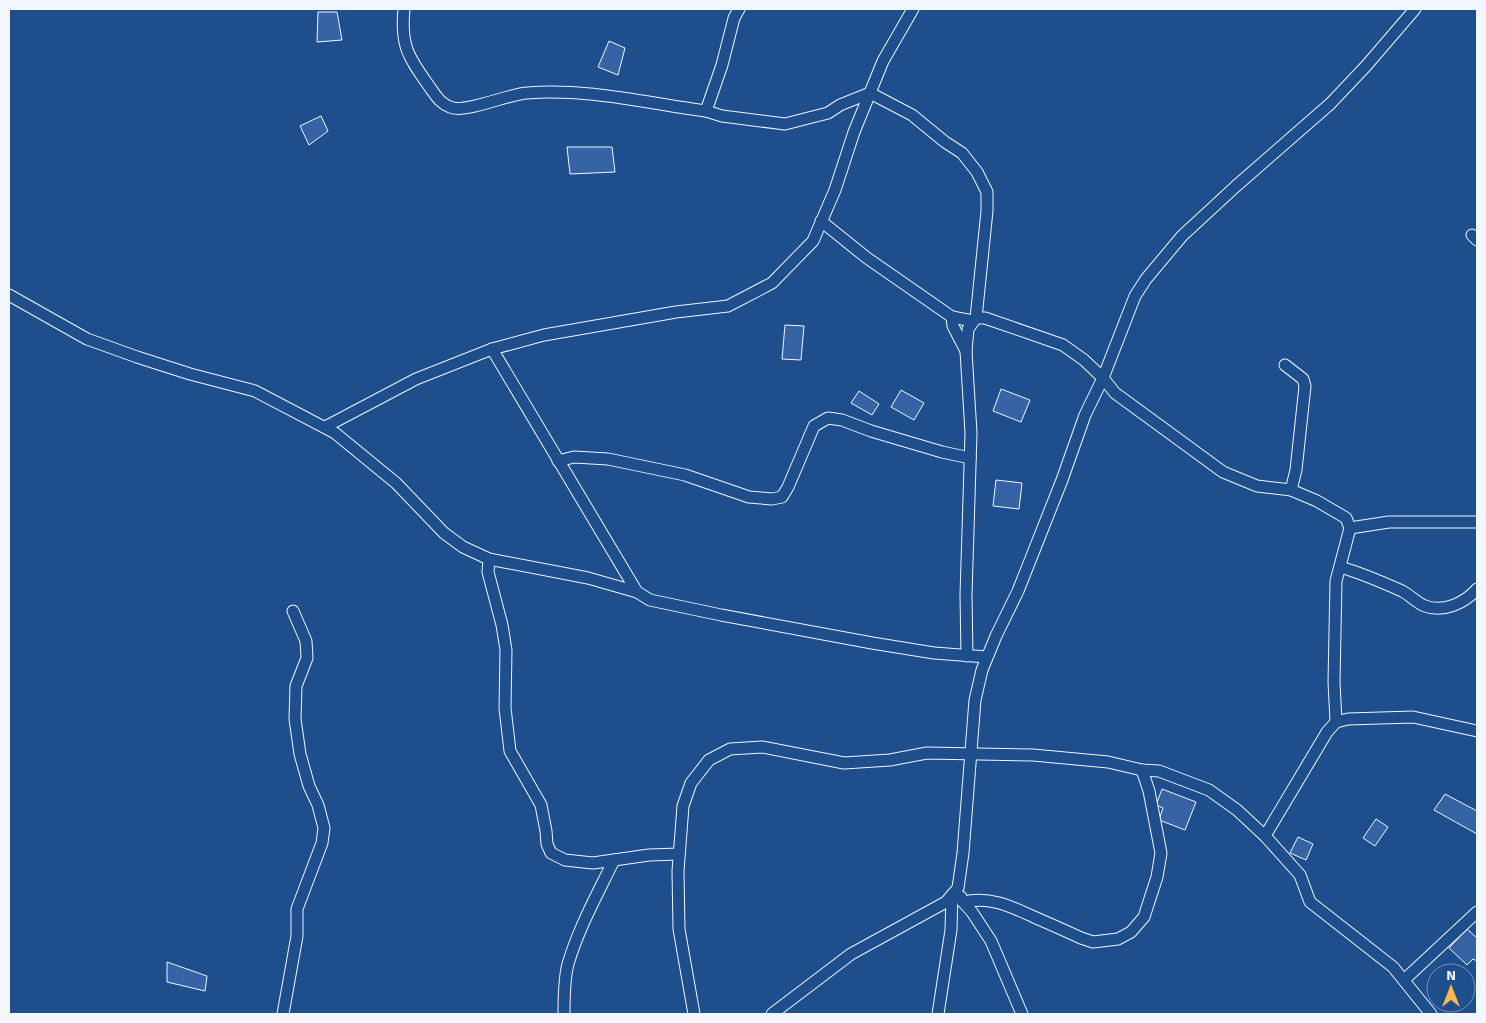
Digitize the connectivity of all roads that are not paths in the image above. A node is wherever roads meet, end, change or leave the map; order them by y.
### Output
1 (404, 9) edge
2 (739, 9) edge
3 (913, 9) edge
4 (1415, 9) edge
5 (870, 93) junction
6 (706, 111) junction
7 (821, 222) junction
8 (9, 295) edge
9 (952, 316) junction
10 (975, 320) junction
11 (492, 349) junction
12 (966, 351) junction
13 (1285, 365) dead end
14 (1103, 378) junction
15 (325, 428) junction
16 (970, 458) junction
17 (558, 461) junction
18 (1291, 490) junction
19 (1477, 522) edge
20 (1350, 528) junction
21 (489, 559) junction
22 (1340, 567) junction
23 (1477, 589) edge
24 (637, 592) junction
25 (293, 611) dead end
26 (968, 656) junction
27 (987, 657) junction
28 (1336, 722) junction
29 (1477, 731) edge
30 (970, 754) junction
31 (1142, 770) junction
32 (1265, 836) junction
33 (679, 854) junction
34 (614, 860) junction
35 (955, 892) junction
36 (963, 902) junction
37 (1477, 912) edge
38 (1404, 980) junction
39 (283, 1014) edge
40 (564, 1014) edge
41 (694, 1014) edge
42 (772, 1014) edge
43 (938, 1014) edge
44 (1022, 1014) edge
45 (1431, 1014) edge

1 - 6 street
2 - 6 street
3 - 5 street
4 - 14 street
5 - 6 street
5 - 7 street
5 - 10 street
7 - 9 street
7 - 11 street
8 - 15 street
9 - 10 street
9 - 12 street
10 - 12 street
10 - 14 street
11 - 15 street
11 - 17 street
12 - 16 street
13 - 18 street
14 - 18 street
14 - 27 street
15 - 21 street
16 - 17 street
16 - 26 street
17 - 24 street
18 - 20 street
19 - 20 street
20 - 22 street
21 - 24 street
21 - 34 street
22 - 23 street
22 - 28 street
24 - 26 street
25 - 39 street
26 - 27 street
27 - 30 street
28 - 29 street
28 - 32 street
30 - 31 street
30 - 33 street
30 - 35 street
31 - 32 street
31 - 36 street
32 - 38 street
33 - 34 street
33 - 41 street
34 - 40 street
35 - 36 street
35 - 42 street
35 - 43 street
36 - 44 street
37 - 38 street
38 - 45 street

